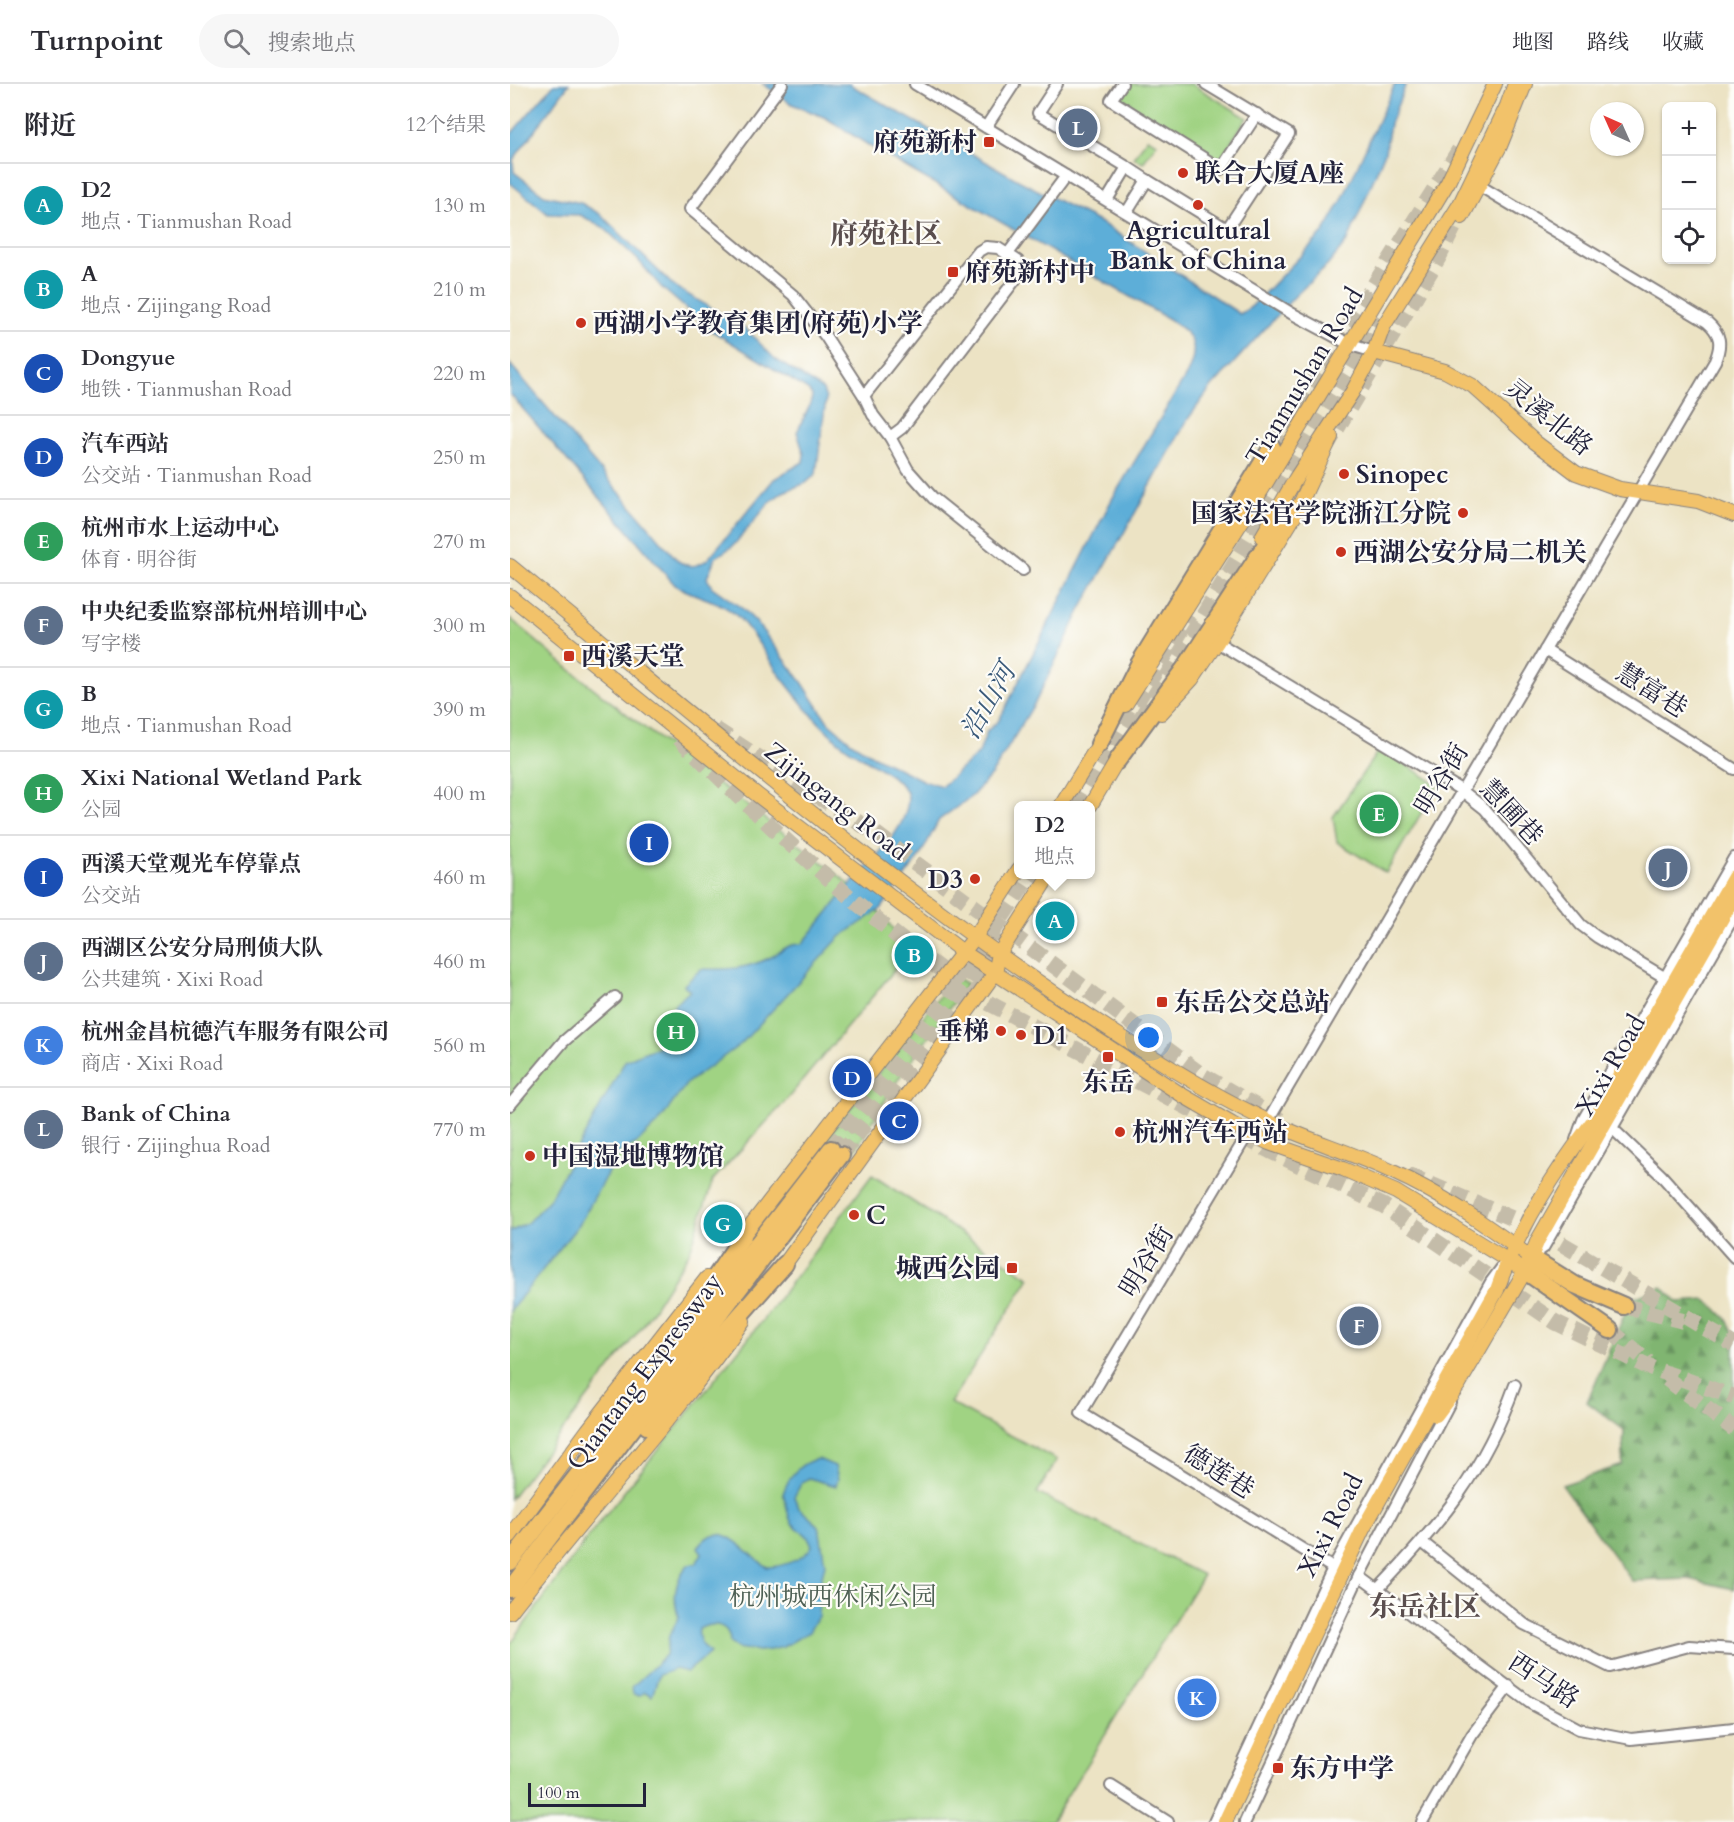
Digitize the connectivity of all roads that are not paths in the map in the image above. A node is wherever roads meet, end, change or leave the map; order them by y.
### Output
1 (782, 84) edge
2 (915, 84) edge
3 (1014, 84) edge
4 (1122, 84) edge
5 (1206, 84) edge
6 (1495, 84) edge
7 (1515, 84) edge
8 (1525, 84) edge
9 (1055, 85) edge
10 (1257, 114) junction
11 (986, 128) junction
12 (1503, 138) junction
13 (1483, 155) junction
14 (1127, 168) junction
15 (1066, 176) junction
16 (1147, 180) junction
17 (1480, 186) junction
18 (1107, 200) junction
19 (1127, 212) junction
20 (1007, 255) junction
21 (1351, 345) junction
22 (1374, 352) junction
23 (1353, 391) junction
24 (864, 396) junction
25 (890, 437) junction
26 (1272, 447) tunnel mouth
27 (1639, 493) junction
28 (1288, 509) dead end
29 (1734, 514) edge
30 (510, 566) edge
31 (1023, 570) dead end
32 (510, 596) edge
33 (1217, 642) junction
34 (1545, 650) junction
35 (1099, 744) junction
36 (1117, 761) junction
37 (1734, 769) edge
38 (1461, 790) junction
39 (1063, 801) edge
40 (1093, 801) edge
41 (1734, 858) edge
42 (1014, 877) edge
43 (1734, 878) edge
44 (1047, 879) edge
45 (1734, 897) edge
46 (1734, 916) edge
47 (975, 937) junction
48 (963, 952) junction
49 (999, 954) junction
50 (995, 973) junction
51 (1664, 977) junction
52 (615, 998) dead end
53 (510, 1105) edge
54 (1268, 1121) junction
55 (1612, 1128) junction
56 (1249, 1132) junction
57 (1573, 1148) junction
58 (836, 1152) tunnel mouth
59 (743, 1236) junction
60 (1515, 1246) junction
61 (1734, 1257) edge
62 (1507, 1261) junction
63 (785, 1264) junction
64 (1527, 1264) junction
65 (1624, 1306) tunnel mouth
66 (1610, 1330) tunnel mouth
67 (1459, 1384) junction
68 (1515, 1385) dead end
69 (1081, 1413) joint
70 (562, 1508) junction
71 (510, 1536) edge
72 (1422, 1542) junction
73 (510, 1562) edge
74 (1333, 1568) junction
75 (1359, 1576) junction
76 (1379, 1588) junction
77 (510, 1589) edge
78 (510, 1612) edge
79 (1734, 1649) edge
80 (1509, 1686) junction
81 (1734, 1728) edge
82 (1111, 1786) dead end
83 (1168, 1822) edge
84 (1214, 1822) edge
85 (1225, 1822) edge
86 (1233, 1822) edge
87 (1245, 1822) edge
88 (1422, 1822) edge

1 - 24 street
2 - 11 street
3 - 11 street
4 - 10 street
5 - 10 street
6 - 21 main road, Tianmushan Road
7 - 13 main road, Tianmushan Road
8 - 12 main road
9 - 14 street
10 - 16 street
11 - 15 street
12 - 13 main road
12 - 17 main road
13 - 22 main road, Tianmushan Road
14 - 16 street
14 - 18 street
15 - 18 street
15 - 20 street
16 - 19 street
17 - 22 main road
17 - 27 street, 明谷街
18 - 19 street
19 - 21 street
20 - 24 street
20 - 25 street
21 - 22 street
21 - 35 main road, Tianmushan Road
22 - 23 main road, Tianmushan Road
22 - 27 main road, 灵溪北路
23 - 33 main road, Tianmushan Road
23 - 36 main road, Tianmushan Road
24 - 25 street
25 - 31 street
26 - 35 highway
27 - 29 main road, 灵溪北路
27 - 34 street, 明谷街
28 - 36 highway
30 - 47 main road, Zijingang Road
32 - 48 main road, Zijingang Road
33 - 36 main road, Tianmushan Road
33 - 38 street, 慧圃巷
34 - 37 street, 慧富巷
34 - 38 street, 明谷街
35 - 39 main road, Tianmushan Road
36 - 40 main road, Tianmushan Road
38 - 51 street, 慧圃巷
38 - 54 street, 明谷街
41 - 51 street, Xixi Road
42 - 47 main road
43 - 57 main road, Xixi Road
44 - 49 main road
45 - 64 main road, Xixi Road
46 - 55 street, Xixi Road
47 - 48 main road
47 - 49 main road, Zijingang Road
48 - 50 main road, Zijingang Road
48 - 59 main road
49 - 50 main road
49 - 54 main road, Zijingang Road
50 - 56 main road, Zijingang Road
50 - 63 main road
51 - 57 street, Xixi Road
52 - 53 street
54 - 60 main road, Zijingang Road
55 - 61 street
55 - 64 street, Xixi Road
56 - 62 main road, Zijingang Road
56 - 69 street, 明谷街
57 - 60 main road, Xixi Road
58 - 70 highway, Qiantang Expressway
59 - 70 highway
59 - 71 main road
60 - 62 main road, Xixi Road
60 - 64 main road, Zijingang Road
62 - 64 main road, Zijingang Road
62 - 74 street, Xixi Road
62 - 85 main road, Xixi Road
63 - 70 highway
63 - 78 main road
64 - 65 highway
64 - 66 highway
64 - 67 main road, Xixi Road
67 - 75 street, Xixi Road
67 - 86 main road, Xixi Road
68 - 72 street
69 - 74 street, 德莲巷
70 - 73 highway, Qiantang Expressway
70 - 77 highway, Qiantang Expressway
72 - 76 street
72 - 79 street
74 - 84 street, Xixi Road
75 - 76 street, 西马路
75 - 87 street, Xixi Road
76 - 80 street, 西马路
80 - 81 street, 西马路
80 - 88 street
82 - 83 street

